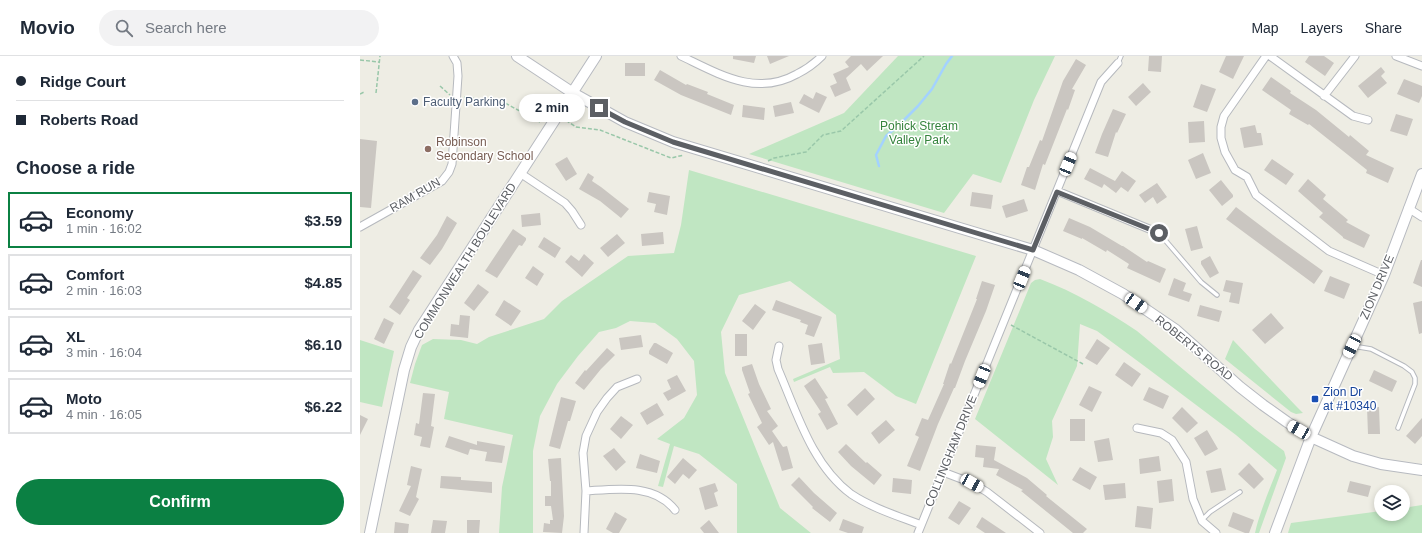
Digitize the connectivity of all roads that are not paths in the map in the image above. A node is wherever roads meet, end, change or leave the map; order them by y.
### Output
1 (453, 56) edge
2 (517, 56) edge
3 (596, 56) edge
4 (681, 56) edge
5 (822, 56) edge
6 (1266, 56) edge
7 (1270, 56) edge
8 (1355, 56) edge
9 (1396, 56) edge
10 (1119, 60) edge
11 (1422, 66) edge
12 (573, 93) junction
13 (1324, 96) junction
14 (1368, 120) dead end
15 (520, 173) junction
16 (1422, 174) edge
17 (1057, 192) junction
18 (1408, 208) junction
19 (1422, 217) edge
20 (581, 225) dead end
21 (360, 227) edge
22 (1159, 233) joint
23 (1033, 250) junction
24 (1384, 275) junction
25 (1217, 295) dead end
26 (779, 346) dead end
27 (1352, 346) junction
28 (637, 379) dead end
29 (1136, 428) dead end
30 (1398, 428) dead end
31 (1311, 437) junction
32 (1422, 470) edge
33 (943, 472) junction
34 (586, 491) junction
35 (1240, 492) dead end
36 (675, 510) dead end
37 (1202, 521) junction
38 (921, 525) junction
39 (370, 533) edge
40 (584, 533) edge
41 (918, 533) edge
42 (1040, 533) edge
43 (1216, 533) edge
44 (1276, 533) edge

1 - 21 street, RAM RUN
2 - 12 main road, ROBERTS ROAD
3 - 12 main road, COMMONWEALTH BOULEVARD
4 - 5 street
6 - 24 street
7 - 13 street
8 - 13 street
9 - 11 street
10 - 17 street, COLLINGHAM DRIVE
12 - 15 main road, COMMONWEALTH BOULEVARD
12 - 23 main road, ROBERTS ROAD
13 - 14 street
15 - 20 street
15 - 39 main road, COMMONWEALTH BOULEVARD
16 - 18 main road, ZION DRIVE
17 - 22 street
17 - 23 street, COLLINGHAM DRIVE
18 - 19 street
18 - 24 main road, ZION DRIVE
22 - 25 lane
23 - 31 main road, ROBERTS ROAD
23 - 33 street, COLLINGHAM DRIVE
24 - 27 main road, ZION DRIVE
26 - 38 street
27 - 30 lane
27 - 31 main road, ZION DRIVE
28 - 34 street
29 - 37 street
31 - 32 main road, ROBERTS ROAD
31 - 44 main road, ZION DRIVE
33 - 38 street, COLLINGHAM DRIVE
33 - 42 street
34 - 36 street
34 - 40 street
35 - 37 lane
37 - 43 street
38 - 41 street, COLLINGHAM DRIVE

